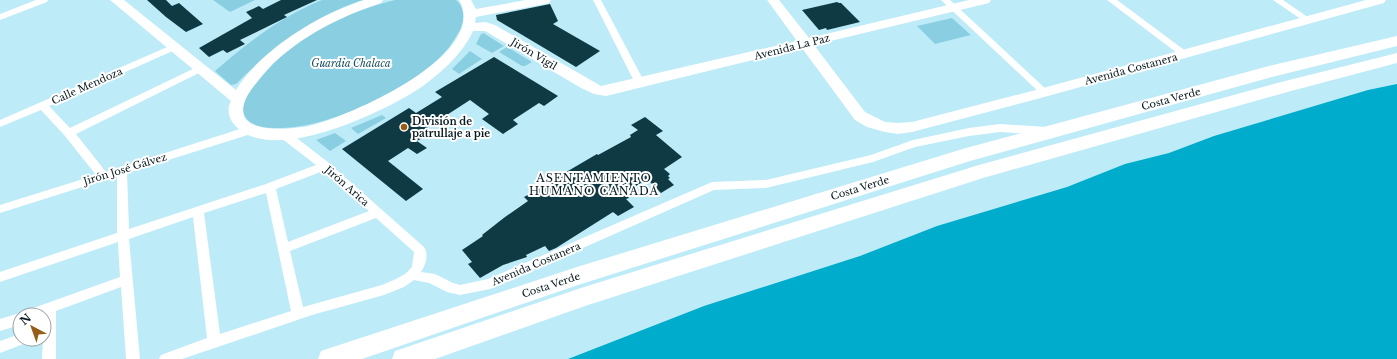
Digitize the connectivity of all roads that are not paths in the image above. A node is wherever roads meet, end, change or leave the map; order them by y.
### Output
1 (44, 0) edge
2 (116, 0) edge
3 (377, 0) edge
4 (545, 0) edge
5 (597, 0) edge
6 (773, 0) edge
7 (985, 0) edge
8 (1111, 0) edge
9 (1277, 0) edge
10 (1380, 0) edge
11 (949, 4) edge
12 (467, 8) edge
13 (0, 17) edge
14 (1308, 20) junction
15 (1397, 40) edge
16 (805, 43) junction
17 (174, 47) junction
18 (1184, 54) junction
19 (1397, 58) edge
20 (200, 68) junction
21 (640, 83) junction
22 (599, 91) joint
23 (1044, 92) junction
24 (237, 98) junction
25 (42, 105) junction
26 (0, 124) edge
27 (250, 130) junction
28 (1049, 132) junction
29 (69, 133) junction
30 (285, 135) junction
31 (325, 166) junction
32 (122, 170) junction
33 (103, 176) junction
34 (270, 187) junction
35 (0, 209) edge
36 (198, 210) junction
37 (377, 213) junction
38 (123, 236) junction
39 (284, 248) junction
40 (411, 275) junction
41 (0, 277) edge
42 (126, 280) junction
43 (52, 307) edge
44 (298, 314) junction
45 (12, 321) edge
46 (0, 325) edge
47 (12, 342) edge
48 (214, 342) junction
49 (0, 347) edge
50 (49, 347) edge
51 (50, 359) edge
52 (133, 359) edge
53 (166, 359) edge
54 (330, 359) edge
55 (404, 359) edge

1 - 13 street
2 - 17 main road
3 - 24 main road
4 - 12 main road
5 - 21 street
6 - 16 main road, Avenida Costanera
7 - 11 main road, Avenida La Paz
8 - 18 street
9 - 14 street
10 - 14 main road, Avenida Costanera
11 - 16 main road, Avenida La Paz
11 - 23 street
12 - 22 main road, Jirón Vigil
12 - 30 main road
14 - 18 main road, Avenida Costanera
15 - 28 highway, Costa Verde
16 - 21 main road, Avenida La Paz
16 - 23 main road, Avenida Costanera
17 - 20 main road
17 - 25 street, Calle Mendoza
18 - 23 main road, Avenida Costanera
19 - 55 highway, Costa Verde
20 - 24 main road
20 - 29 street
21 - 22 main road, Avenida La Paz
24 - 27 main road
25 - 26 street, Calle Mendoza
25 - 29 street
27 - 30 main road
27 - 32 street, Jirón José Gálvez
28 - 40 street, Avenida Costanera
28 - 54 highway, Costa Verde
29 - 33 street
30 - 31 street, Jirón Arica
31 - 34 street
31 - 37 street, Jirón Arica
32 - 33 street, Jirón José Gálvez
32 - 38 street
33 - 35 street, Jirón José Gálvez
34 - 36 street
34 - 39 street
36 - 38 street
36 - 48 street
37 - 39 street
37 - 40 street, Jirón Arica
38 - 41 street
38 - 42 street
39 - 44 street
40 - 44 street
42 - 43 street
42 - 52 street
44 - 48 street
45 - 46 street
47 - 49 street
48 - 53 street
50 - 51 street

